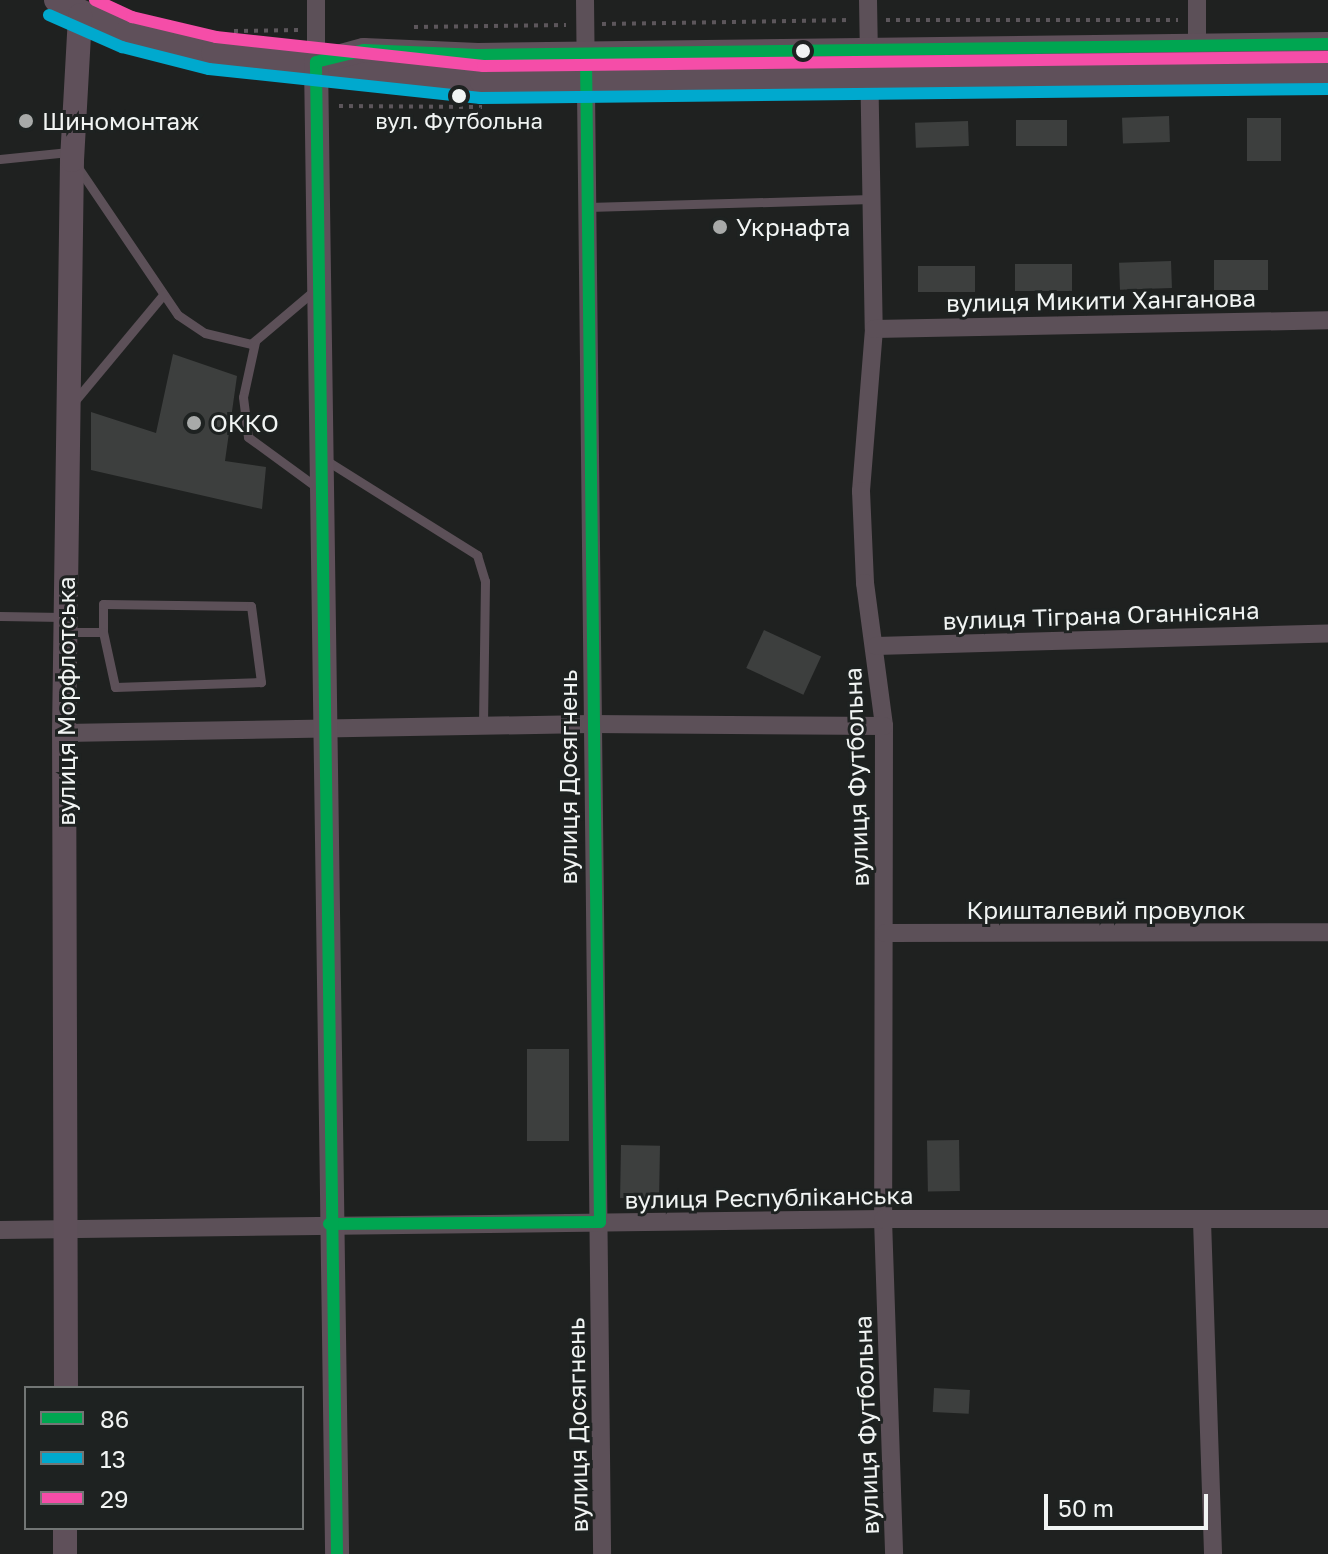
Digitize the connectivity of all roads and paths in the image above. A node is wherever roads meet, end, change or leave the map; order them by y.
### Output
1 (56, 0) edge
2 (316, 0) edge
3 (585, 0) edge
4 (868, 0) edge
5 (1197, 0) edge
6 (80, 15) junction
7 (867, 20) junction
8 (1197, 20) junction
9 (586, 25) junction
10 (400, 27) dead end
11 (316, 29) junction
12 (228, 31) dead end
13 (1328, 44) edge
14 (1197, 46) junction
15 (867, 48) junction
16 (586, 54) junction
17 (316, 62) junction
18 (1328, 73) edge
19 (869, 79) junction
20 (585, 81) junction
21 (327, 105) dead end
22 (453, 108) dead end
23 (73, 156) junction
24 (0, 159) edge
25 (871, 199) junction
26 (588, 207) junction
27 (316, 289) junction
28 (163, 295) junction
29 (1328, 320) edge
30 (874, 329) junction
31 (255, 342) junction
32 (69, 409) junction
33 (321, 457) junction
34 (322, 491) junction
35 (0, 616) edge
36 (66, 625) junction
37 (103, 632) junction
38 (1328, 633) edge
39 (876, 646) junction
40 (590, 724) junction
41 (483, 725) junction
42 (884, 726) junction
43 (328, 728) junction
44 (64, 733) junction
45 (1328, 932) edge
46 (885, 933) junction
47 (883, 1219) junction
48 (1328, 1219) edge
49 (1202, 1221) junction
50 (600, 1222) junction
51 (329, 1224) junction
52 (67, 1228) junction
53 (0, 1230) edge
54 (66, 1386) edge
55 (65, 1530) edge
56 (65, 1554) edge
57 (337, 1554) edge
58 (602, 1554) edge
59 (894, 1554) edge
60 (1213, 1554) edge

1 - 6 street
2 - 11 street
3 - 9 street, вулиця Досягнень
4 - 7 street, вулиця Футбольна
5 - 8 street
6 - 17 street
6 - 23 street, вулиця Морфлотська
7 - 8 path
7 - 9 path
7 - 15 street, вулиця Футбольна
8 - 14 street
9 - 10 path
9 - 16 street, вулиця Досягнень
11 - 12 path
11 - 17 street
13 - 14 street
14 - 15 street
15 - 16 street
15 - 19 street, вулиця Футбольна
16 - 17 street
16 - 20 street, вулиця Досягнень
17 - 20 street
17 - 27 street
18 - 19 street
19 - 20 street
19 - 25 street, вулиця Футбольна
20 - 26 street, вулиця Досягнень
21 - 22 path
23 - 24 lane
23 - 28 lane
23 - 32 street, вулиця Морфлотська
25 - 26 lane
25 - 30 street, вулиця Футбольна
26 - 40 street, вулиця Досягнень
27 - 31 lane
27 - 33 street
28 - 31 lane
28 - 32 lane
29 - 30 street, вулиця Микити Ханганова
30 - 39 street, вулиця Футбольна
31 - 34 lane
32 - 36 street, вулиця Морфлотська
33 - 34 street
33 - 41 lane
34 - 43 street
35 - 36 lane
36 - 37 lane
36 - 44 street, вулиця Морфлотська
37 - 37 lane
38 - 39 street, вулиця Тіграна Оганнісяна
39 - 42 street, вулиця Футбольна
40 - 41 street
40 - 42 street
40 - 50 street, вулиця Досягнень
41 - 43 street
42 - 46 street, вулиця Футбольна
43 - 44 street
43 - 51 street
44 - 52 street, вулиця Морфлотська
45 - 46 street, Кришталевий провулок
46 - 47 street, вулиця Футбольна
47 - 49 street, вулиця Республіканська
47 - 50 street, вулиця Республіканська
47 - 59 street, вулиця Футбольна
48 - 49 street, вулиця Республіканська
49 - 60 street
50 - 51 street, вулиця Республіканська
50 - 58 street, вулиця Досягнень
51 - 52 street, вулиця Республіканська
51 - 57 street
52 - 53 street, вулиця Республіканська
52 - 54 street, вулиця Морфлотська
55 - 56 street

